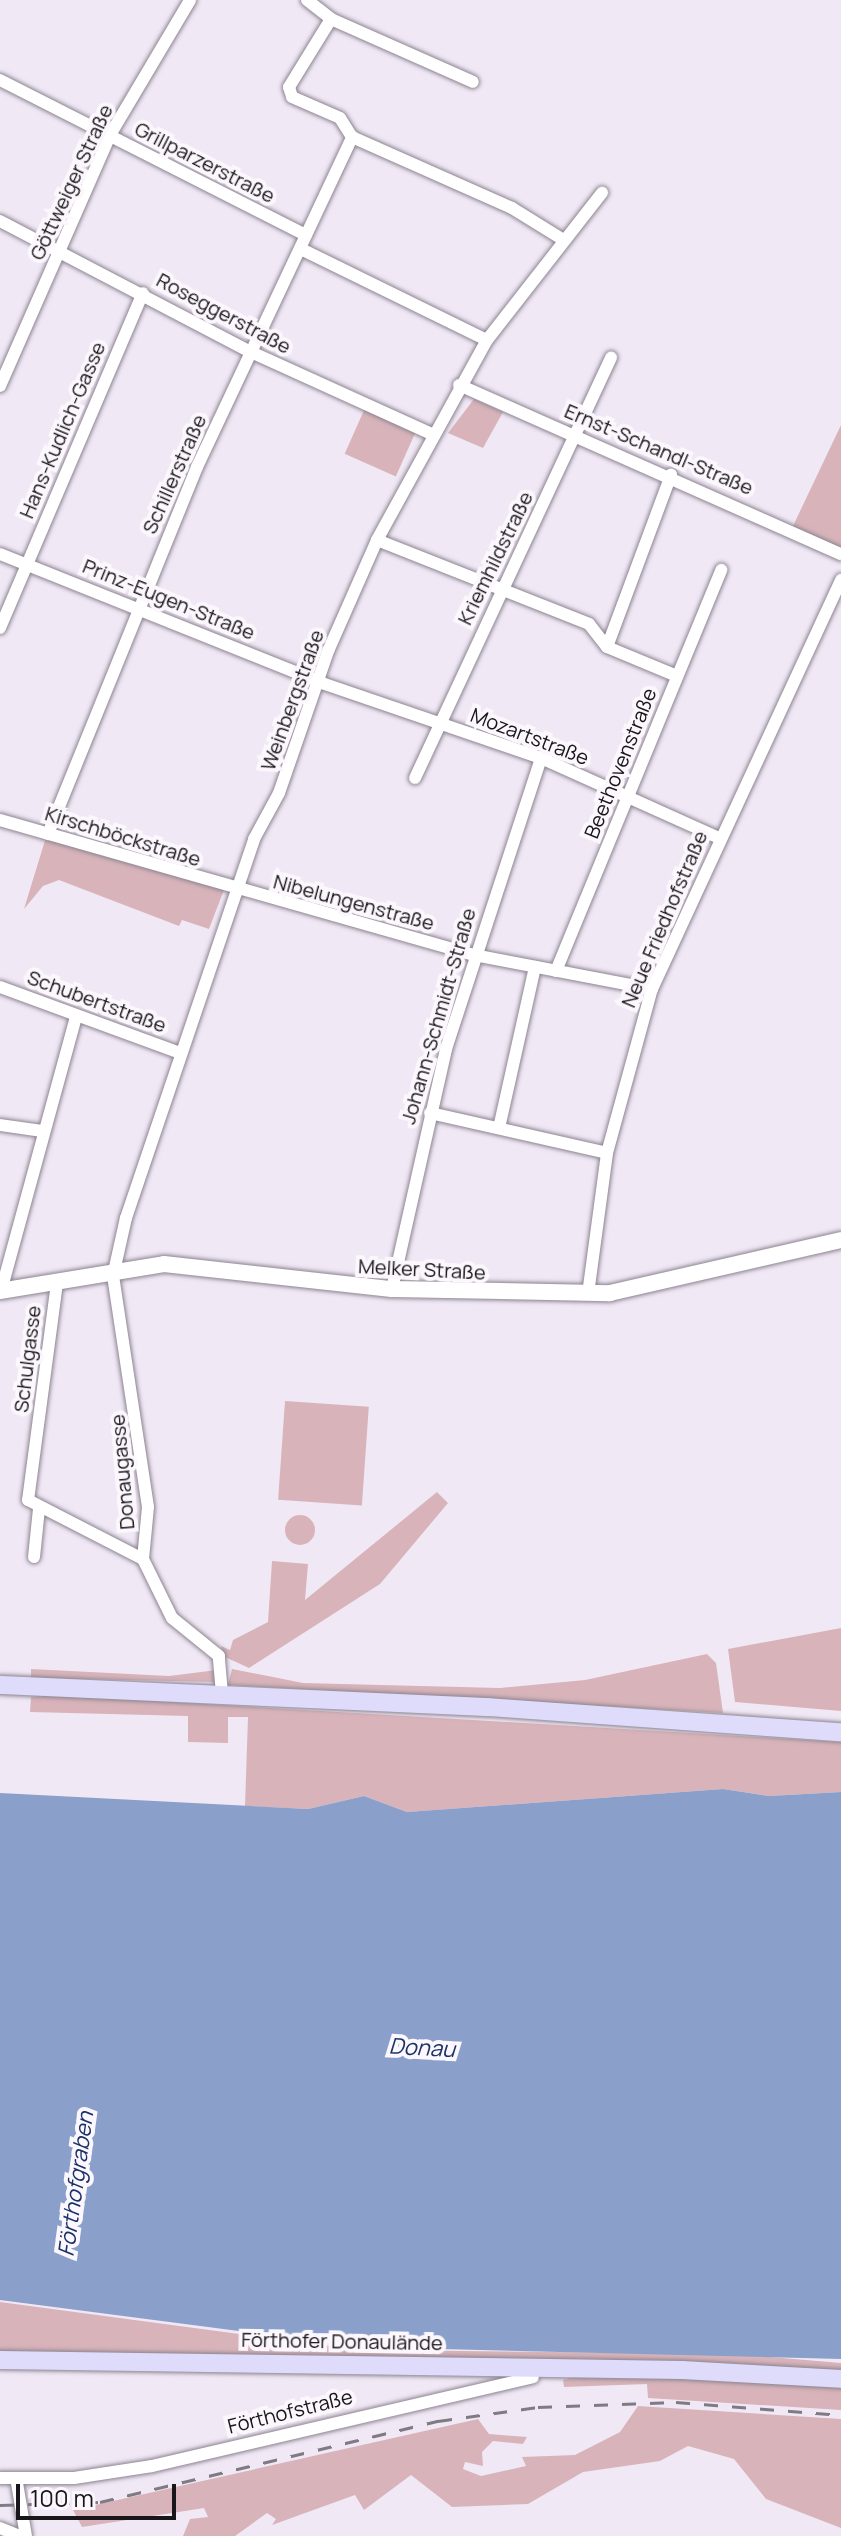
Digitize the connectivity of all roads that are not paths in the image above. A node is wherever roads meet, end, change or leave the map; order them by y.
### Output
1 (190, 0) edge
2 (307, 0) edge
3 (331, 19) junction
4 (0, 80) edge
5 (473, 82) dead end
6 (110, 135) junction
7 (352, 137) junction
8 (602, 193) dead end
9 (0, 221) edge
10 (306, 235) junction
11 (562, 239) junction
12 (301, 249) junction
13 (61, 250) junction
14 (143, 293) junction
15 (487, 340) junction
16 (251, 352) junction
17 (611, 357) dead end
18 (459, 385) junction
19 (0, 386) edge
20 (432, 434) junction
21 (579, 436) junction
22 (671, 475) junction
23 (377, 540) junction
24 (0, 554) edge
25 (841, 554) edge
26 (26, 565) junction
27 (721, 570) dead end
28 (841, 580) edge
29 (501, 588) junction
30 (137, 608) junction
31 (0, 628) edge
32 (607, 647) junction
33 (677, 676) junction
34 (322, 683) junction
35 (440, 723) junction
36 (541, 758) junction
37 (415, 778) dead end
38 (628, 798) junction
39 (0, 820) edge
40 (48, 834) junction
41 (719, 838) junction
42 (235, 890) junction
43 (474, 955) junction
44 (535, 967) junction
45 (556, 971) junction
46 (0, 987) edge
47 (652, 989) junction
48 (76, 1016) junction
49 (180, 1053) junction
50 (430, 1113) junction
51 (0, 1125) edge
52 (499, 1128) junction
53 (42, 1131) junction
54 (607, 1153) junction
55 (841, 1240) edge
56 (116, 1267) junction
57 (57, 1283) junction
58 (392, 1289) junction
59 (1, 1291) edge
60 (588, 1294) junction
61 (39, 1509) junction
62 (34, 1557) dead end
63 (143, 1559) junction
64 (0, 1685) edge
65 (222, 1694) junction
66 (841, 1732) edge
67 (0, 2360) edge
68 (587, 2368) junction
69 (841, 2379) edge
70 (0, 2478) edge
71 (17, 2483) junction
72 (0, 2528) edge
73 (20, 2536) edge
74 (26, 2536) edge

1 - 6 street, Göttweiger Straße
2 - 3 street
3 - 5 street
3 - 7 street
4 - 6 street, Grillparzerstraße
6 - 10 street, Grillparzerstraße
6 - 13 street, Göttweiger Straße
7 - 10 street, Schillerstraße
7 - 11 street
8 - 11 street, Weinbergstraße
9 - 13 street, Roseggerstraße
10 - 12 street, Schillerstraße
11 - 15 street, Weinbergstraße
12 - 15 street
12 - 16 street, Schillerstraße
13 - 14 street, Roseggerstraße
13 - 19 street, Göttweiger Straße
14 - 16 street, Roseggerstraße
14 - 26 street, Hans-Kudlich-Gasse
15 - 18 street, Weinbergstraße
16 - 20 street, Roseggerstraße
16 - 30 street, Schillerstraße
17 - 21 street, Kriemhildstraße
18 - 20 street, Weinbergstraße
18 - 21 street, Ernst-Schandl-Straße
20 - 23 street, Weinbergstraße
21 - 22 street, Ernst-Schandl-Straße
21 - 29 street, Kriemhildstraße
22 - 25 street, Ernst-Schandl-Straße
22 - 32 street
23 - 29 street
23 - 34 street, Weinbergstraße
24 - 26 street, Prinz-Eugen-Straße
26 - 30 street, Prinz-Eugen-Straße
26 - 31 street, Hans-Kudlich-Gasse
27 - 33 street, Beethovenstraße
28 - 41 street, Neue Friedhofstraße
29 - 32 street
29 - 35 street, Kriemhildstraße
30 - 34 street, Prinz-Eugen-Straße
30 - 40 street, Schillerstraße
32 - 33 street
33 - 38 street, Beethovenstraße
34 - 35 street, Mozartstraße
34 - 42 street, Weinbergstraße
35 - 36 street, Mozartstraße
35 - 37 street, Kriemhildstraße
36 - 38 street, Mozartstraße
36 - 43 street, Johann-Schmidt-Straße
38 - 41 street, Mozartstraße
38 - 45 street, Beethovenstraße
39 - 40 street, Kirschböckstraße
40 - 42 street, Kirschböckstraße
41 - 47 street, Neue Friedhofstraße
42 - 43 street, Nibelungenstraße
42 - 49 street, Weinbergstraße
43 - 44 street, Nibelungenstraße
43 - 50 street, Johann-Schmidt-Straße
44 - 45 street, Nibelungenstraße
44 - 52 street
45 - 47 street, Nibelungenstraße
46 - 48 street, Schubertstraße
47 - 54 street, Neue Friedhofstraße
48 - 49 street, Schubertstraße
48 - 53 street
49 - 56 street, Weinbergstraße
50 - 52 street
50 - 58 street, Johann-Schmidt-Straße
51 - 53 street
52 - 54 street
53 - 59 street
54 - 60 street, Neue Friedhofstraße
55 - 60 street, Melker Straße
56 - 57 street, Melker Straße
56 - 58 street, Melker Straße
56 - 63 street, Donaugasse
57 - 59 street, Melker Straße
57 - 61 street, Schulgasse
58 - 60 street, Melker Straße
61 - 62 street
61 - 63 street
63 - 65 street
64 - 65 main road
65 - 66 main road
67 - 68 main road, Förthofer Donaulände
68 - 69 main road, Förthofer Donaulände
68 - 71 street, Förthofstraße
70 - 71 street, Förthofstraße
71 - 74 street
72 - 73 street

